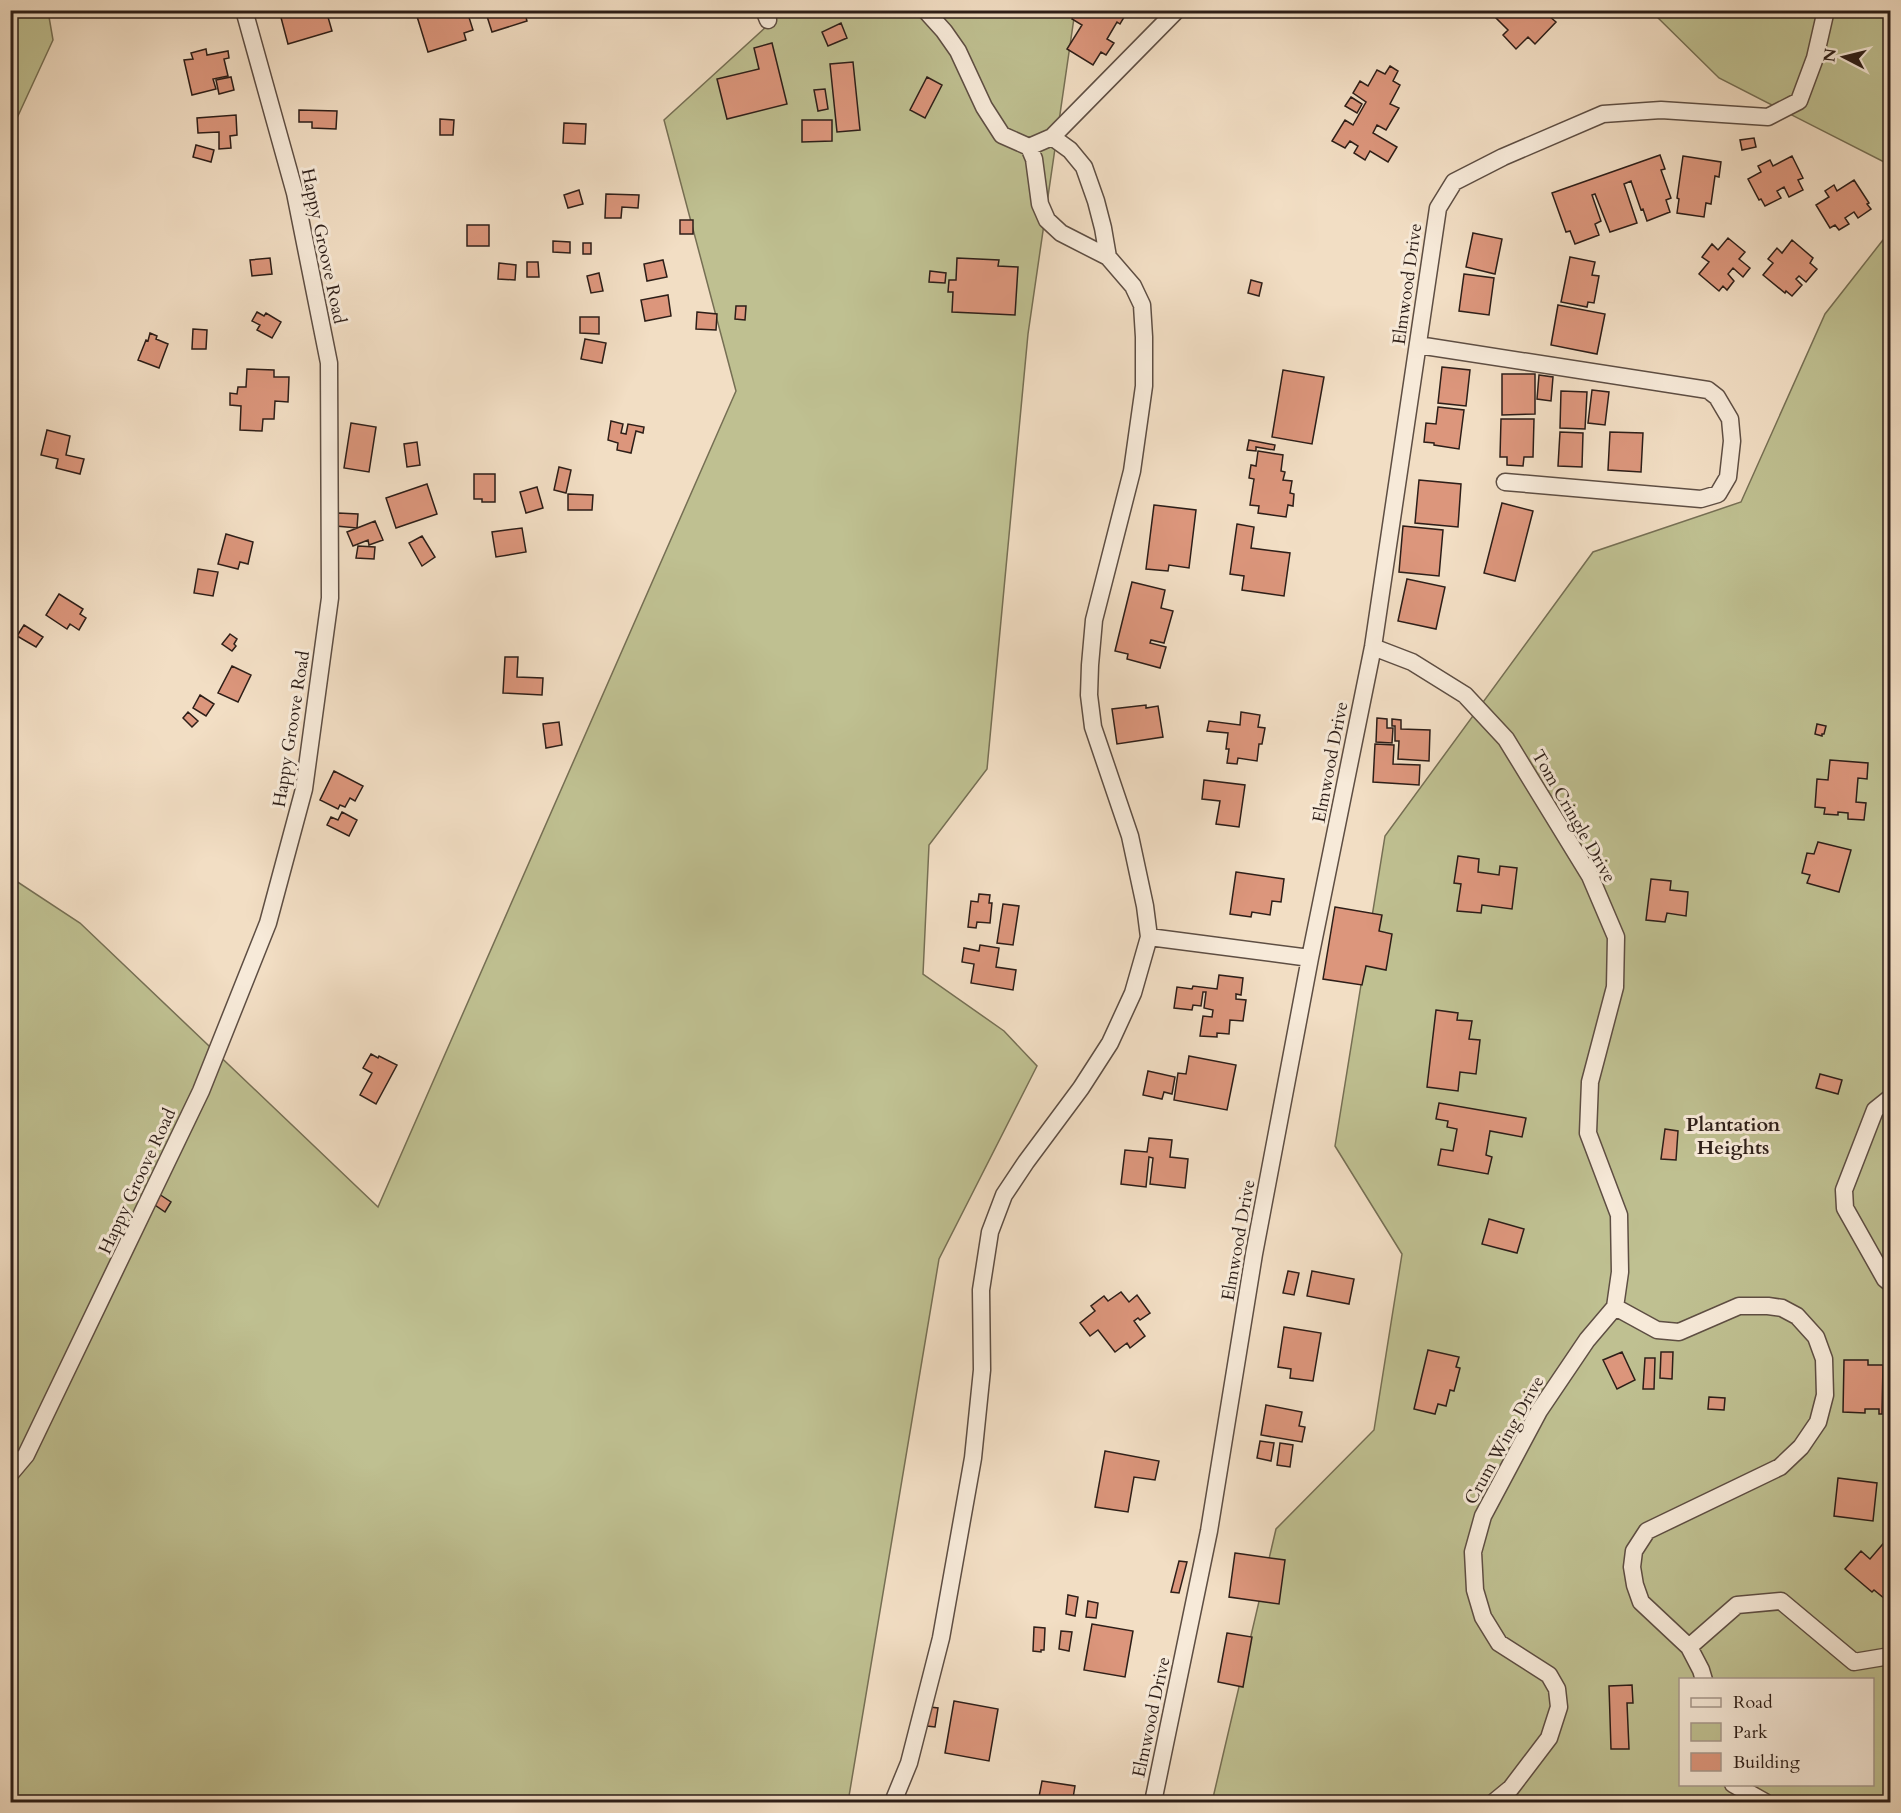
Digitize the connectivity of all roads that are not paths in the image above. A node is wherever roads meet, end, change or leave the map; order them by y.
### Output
1 (244, 10) edge
2 (925, 10) edge
3 (1177, 10) edge
4 (1826, 10) edge
5 (1052, 137) junction
6 (1029, 147) junction
7 (1108, 257) junction
8 (1418, 345) junction
9 (1505, 482) dead end
10 (1373, 647) junction
11 (1149, 937) junction
12 (1310, 958) junction
13 (1890, 1098) edge
14 (1890, 1283) edge
15 (1615, 1307) junction
16 (10, 1474) edge
17 (1689, 1647) junction
18 (1890, 1656) edge
19 (1703, 1678) edge
20 (1735, 1786) edge
21 (893, 1803) edge
22 (1153, 1803) edge
23 (1494, 1803) edge
24 (1765, 1803) edge

1 - 16 street, Happy Groove Road
2 - 6 street
3 - 5 street
4 - 8 street, Elmwood Drive
5 - 6 street
5 - 7 street
6 - 7 street
7 - 11 street
8 - 9 street
8 - 10 street, Elmwood Drive
10 - 12 street, Elmwood Drive
10 - 15 street, Tom Cringle Drive
11 - 12 street
11 - 21 street
12 - 22 street, Elmwood Drive
13 - 14 street
15 - 17 street
15 - 23 street, Crum Wing Drive
17 - 18 street
17 - 19 street
20 - 24 street

